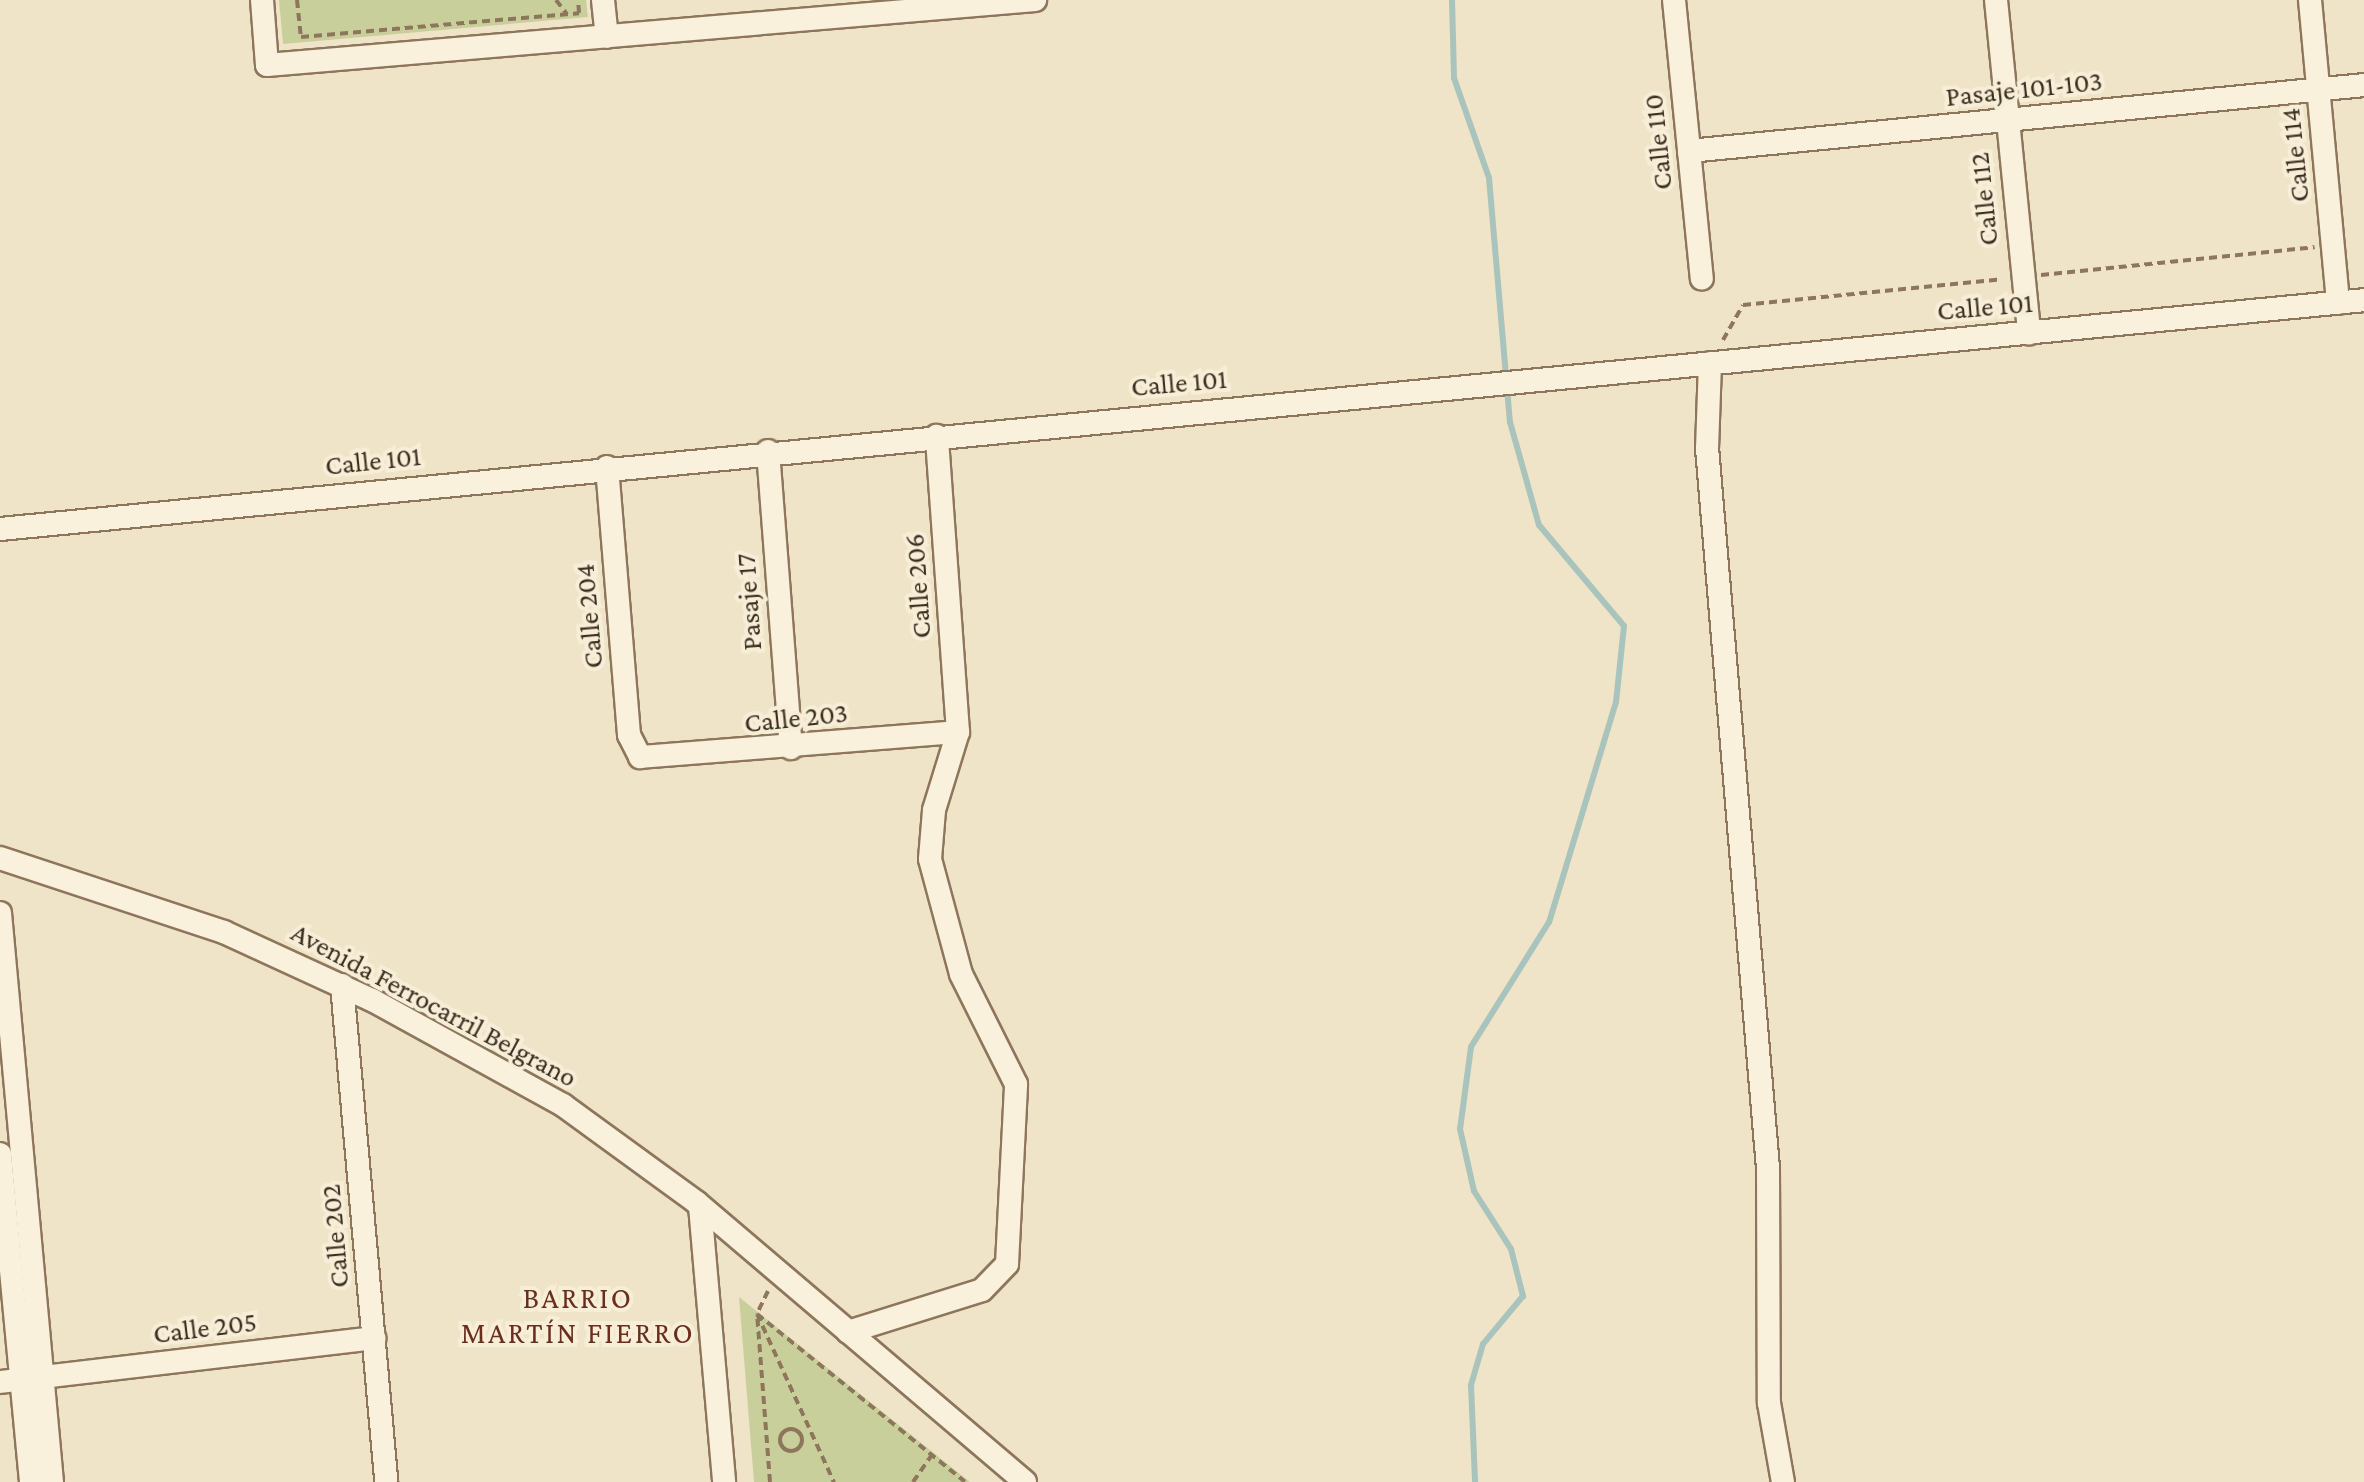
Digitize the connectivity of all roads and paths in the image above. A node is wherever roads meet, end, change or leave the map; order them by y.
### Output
1 (262, 0) edge
2 (297, 0) edge
3 (556, 0) edge
4 (578, 0) edge
5 (604, 0) edge
6 (1035, 0) edge
7 (1674, 0) edge
8 (1996, 0) edge
9 (2310, 0) edge
10 (922, 5) edge
11 (568, 14) junction
12 (607, 36) junction
13 (2364, 85) edge
14 (2318, 90) junction
15 (2006, 122) junction
16 (1689, 151) junction
17 (1702, 279) dead end
18 (2364, 300) edge
19 (2338, 303) junction
20 (2029, 332) junction
21 (1710, 363) junction
22 (938, 436) junction
23 (768, 452) junction
24 (606, 467) junction
25 (0, 529) edge
26 (958, 732) junction
27 (791, 748) junction
28 (640, 758) joint
29 (0, 858) edge
30 (0, 913) edge
31 (342, 985) junction
32 (6, 1046) edge
33 (0, 1154) edge
34 (700, 1206) junction
35 (778, 1272) junction
36 (757, 1314) junction
37 (848, 1332) junction
38 (374, 1338) junction
39 (21, 1380) edge
40 (810, 1434) junction
41 (801, 1437) junction
42 (780, 1443) junction
43 (767, 1446) junction
44 (932, 1455) junction
45 (31, 1482) edge
46 (52, 1482) edge
47 (386, 1482) edge
48 (724, 1482) edge
49 (770, 1482) edge
50 (834, 1482) edge
51 (912, 1482) edge
52 (965, 1482) edge
53 (1025, 1482) edge
54 (1784, 1482) edge

1 - 12 street
2 - 11 path
3 - 11 path
4 - 11 path
5 - 12 street
6 - 10 street
7 - 16 street, Calle 110
8 - 15 street, Calle 112
9 - 14 street, Calle 114
10 - 12 street
13 - 14 street, Pasaje 101-103
14 - 15 street, Pasaje 101-103
14 - 19 street, Calle 114
15 - 16 street, Pasaje 101-103
15 - 20 street, Calle 112
16 - 17 street, Calle 110
18 - 19 street, Calle 101
19 - 20 street, Calle 101
20 - 21 street, Calle 101
21 - 22 street, Calle 101
21 - 54 street
22 - 23 street, Calle 101
22 - 26 street, Calle 206
23 - 24 street, Calle 101
23 - 27 street, Pasaje 17
24 - 25 street, Calle 101
24 - 28 street, Calle 204
26 - 27 street, Calle 203
26 - 37 street
27 - 28 street, Calle 203
29 - 31 street, Avenida Ferrocarril Belgrano
30 - 32 street
31 - 34 street, Avenida Ferrocarril Belgrano
31 - 38 street, Calle 202
32 - 39 street
33 - 39 street
34 - 35 street, Avenida Ferrocarril Belgrano
34 - 48 street
35 - 36 path
35 - 37 street, Avenida Ferrocarril Belgrano
36 - 40 path
36 - 43 path
36 - 44 path
37 - 53 street, Avenida Ferrocarril Belgrano
38 - 39 street, Calle 205
38 - 47 street, Calle 202
39 - 45 street
39 - 46 street
40 - 41 path
40 - 50 path
41 - 42 path
41 - 42 path
42 - 43 path
43 - 49 path
44 - 51 path
44 - 52 path

